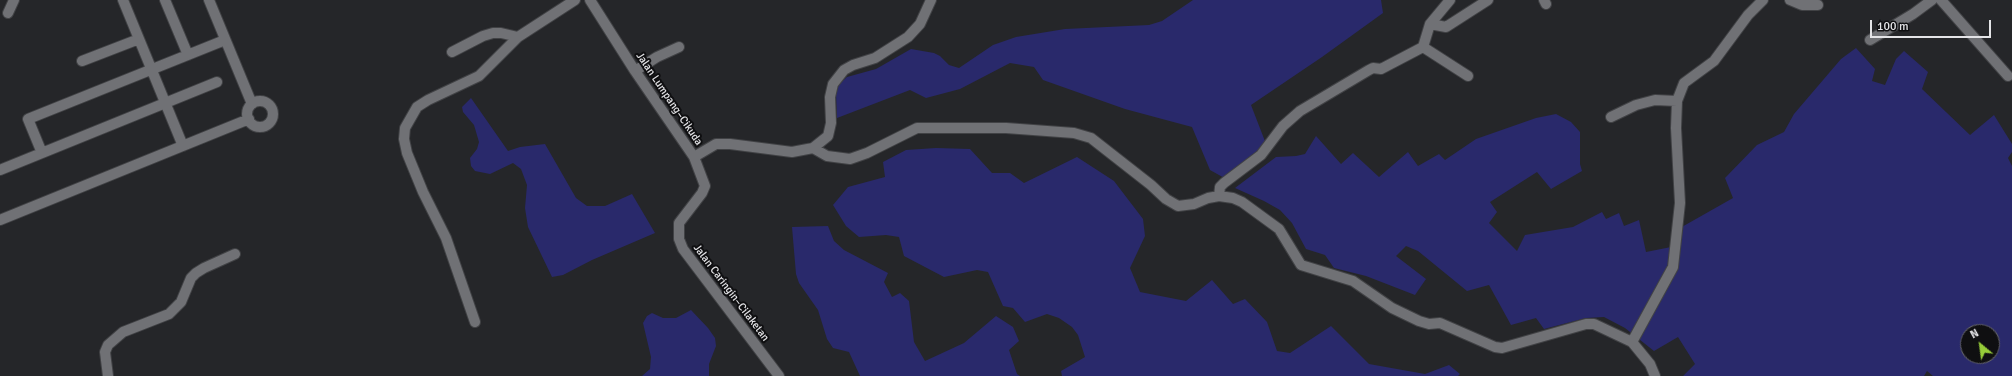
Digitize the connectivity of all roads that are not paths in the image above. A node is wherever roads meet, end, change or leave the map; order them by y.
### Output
1 (14, 0) edge
2 (123, 0) edge
3 (166, 0) edge
4 (209, 0) edge
5 (575, 0) edge
6 (590, 0) edge
7 (932, 0) edge
8 (1450, 0) edge
9 (1488, 0) edge
10 (1763, 0) edge
11 (1790, 0) edge
12 (1932, 0) edge
13 (1941, 0) edge
14 (1818, 5) dead end
15 (8, 13) dead end
16 (1430, 24) junction
17 (518, 37) junction
18 (139, 38) junction
19 (225, 40) junction
20 (1870, 40) dead end
21 (1423, 47) junction
22 (679, 48) dead end
23 (452, 52) dead end
24 (188, 55) junction
25 (82, 61) dead end
26 (152, 69) junction
27 (635, 71) junction
28 (1468, 76) dead end
29 (2008, 76) dead end
30 (217, 82) dead end
31 (1677, 101) junction
32 (166, 103) junction
33 (252, 104) junction
34 (1611, 117) dead end
35 (249, 119) junction
36 (183, 146) junction
37 (813, 148) junction
38 (42, 153) junction
39 (694, 157) junction
40 (0, 170) edge
41 (1219, 196) junction
42 (0, 220) edge
43 (235, 254) dead end
44 (476, 322) dead end
45 (1632, 342) junction
46 (108, 376) edge
47 (778, 376) edge
48 (1655, 376) edge

1 - 15 street
2 - 18 street
3 - 24 street
4 - 19 street
5 - 17 street
6 - 27 street, Jalan Lumpang–Cikuda
7 - 37 street, Jalan Lumpang–Cikuda
8 - 16 street
9 - 16 street
10 - 31 street
11 - 14 street
12 - 20 street
13 - 29 street
16 - 21 street
17 - 23 street
17 - 44 street
18 - 25 street
18 - 26 street
19 - 24 street
19 - 33 street
21 - 28 street
21 - 41 street
22 - 27 street
24 - 26 street
26 - 32 street
26 - 38 street
27 - 39 street, Jalan Lumpang–Cikuda
30 - 32 street
31 - 34 street
31 - 45 street
32 - 36 street
32 - 38 street
33 - 35 street
33 - 35 street
35 - 36 street
36 - 42 street
37 - 39 street, Jalan Lumpang–Cikuda
37 - 41 street
38 - 40 street
39 - 47 street, Jalan Caringin–Cilaketan
41 - 45 street
43 - 46 street
45 - 48 street

